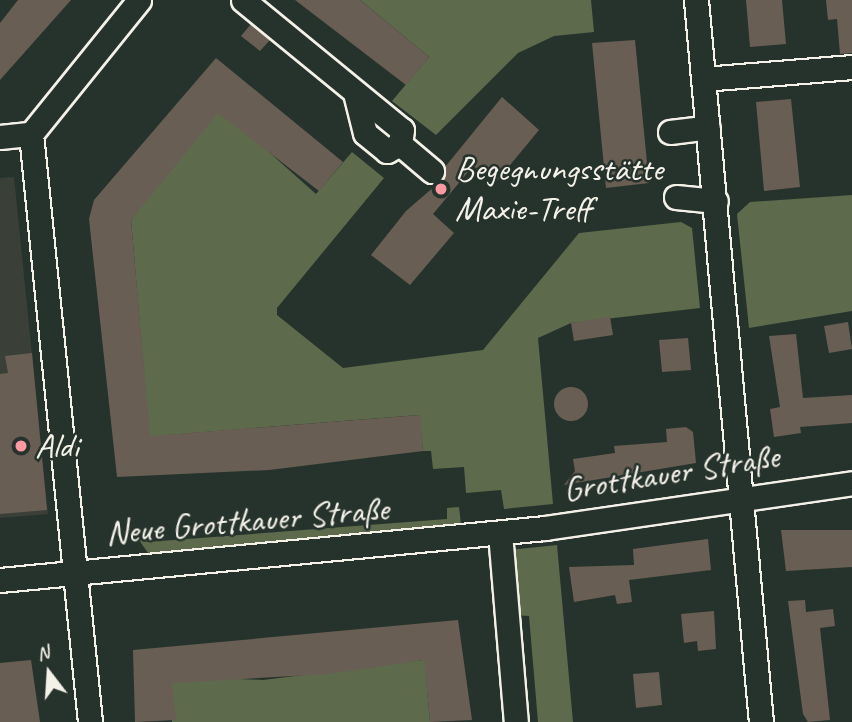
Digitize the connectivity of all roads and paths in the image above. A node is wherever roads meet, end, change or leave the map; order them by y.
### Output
1 (139, 0) edge
2 (243, 0) edge
3 (696, 0) edge
4 (852, 67) edge
5 (703, 79) junction
6 (708, 127) junction
7 (670, 132) dead end
8 (31, 134) junction
9 (0, 137) edge
10 (432, 171) dead end
11 (676, 197) dead end
12 (716, 201) junction
13 (852, 483) edge
14 (741, 496) junction
15 (500, 533) junction
16 (76, 572) junction
17 (0, 580) edge
18 (90, 722) edge
19 (516, 722) edge
20 (761, 722) edge

1 - 8 street
2 - 10 street
3 - 5 street
4 - 5 street
5 - 6 street
6 - 7 street
6 - 12 street
8 - 9 street
8 - 16 street
11 - 12 street
12 - 14 street
13 - 14 street, Grottkauer Straße
14 - 15 street, Grottkauer Straße
14 - 20 street
15 - 16 street, Neue Grottkauer Straße
15 - 19 street
16 - 17 street, Neue Grottkauer Straße
16 - 18 street

